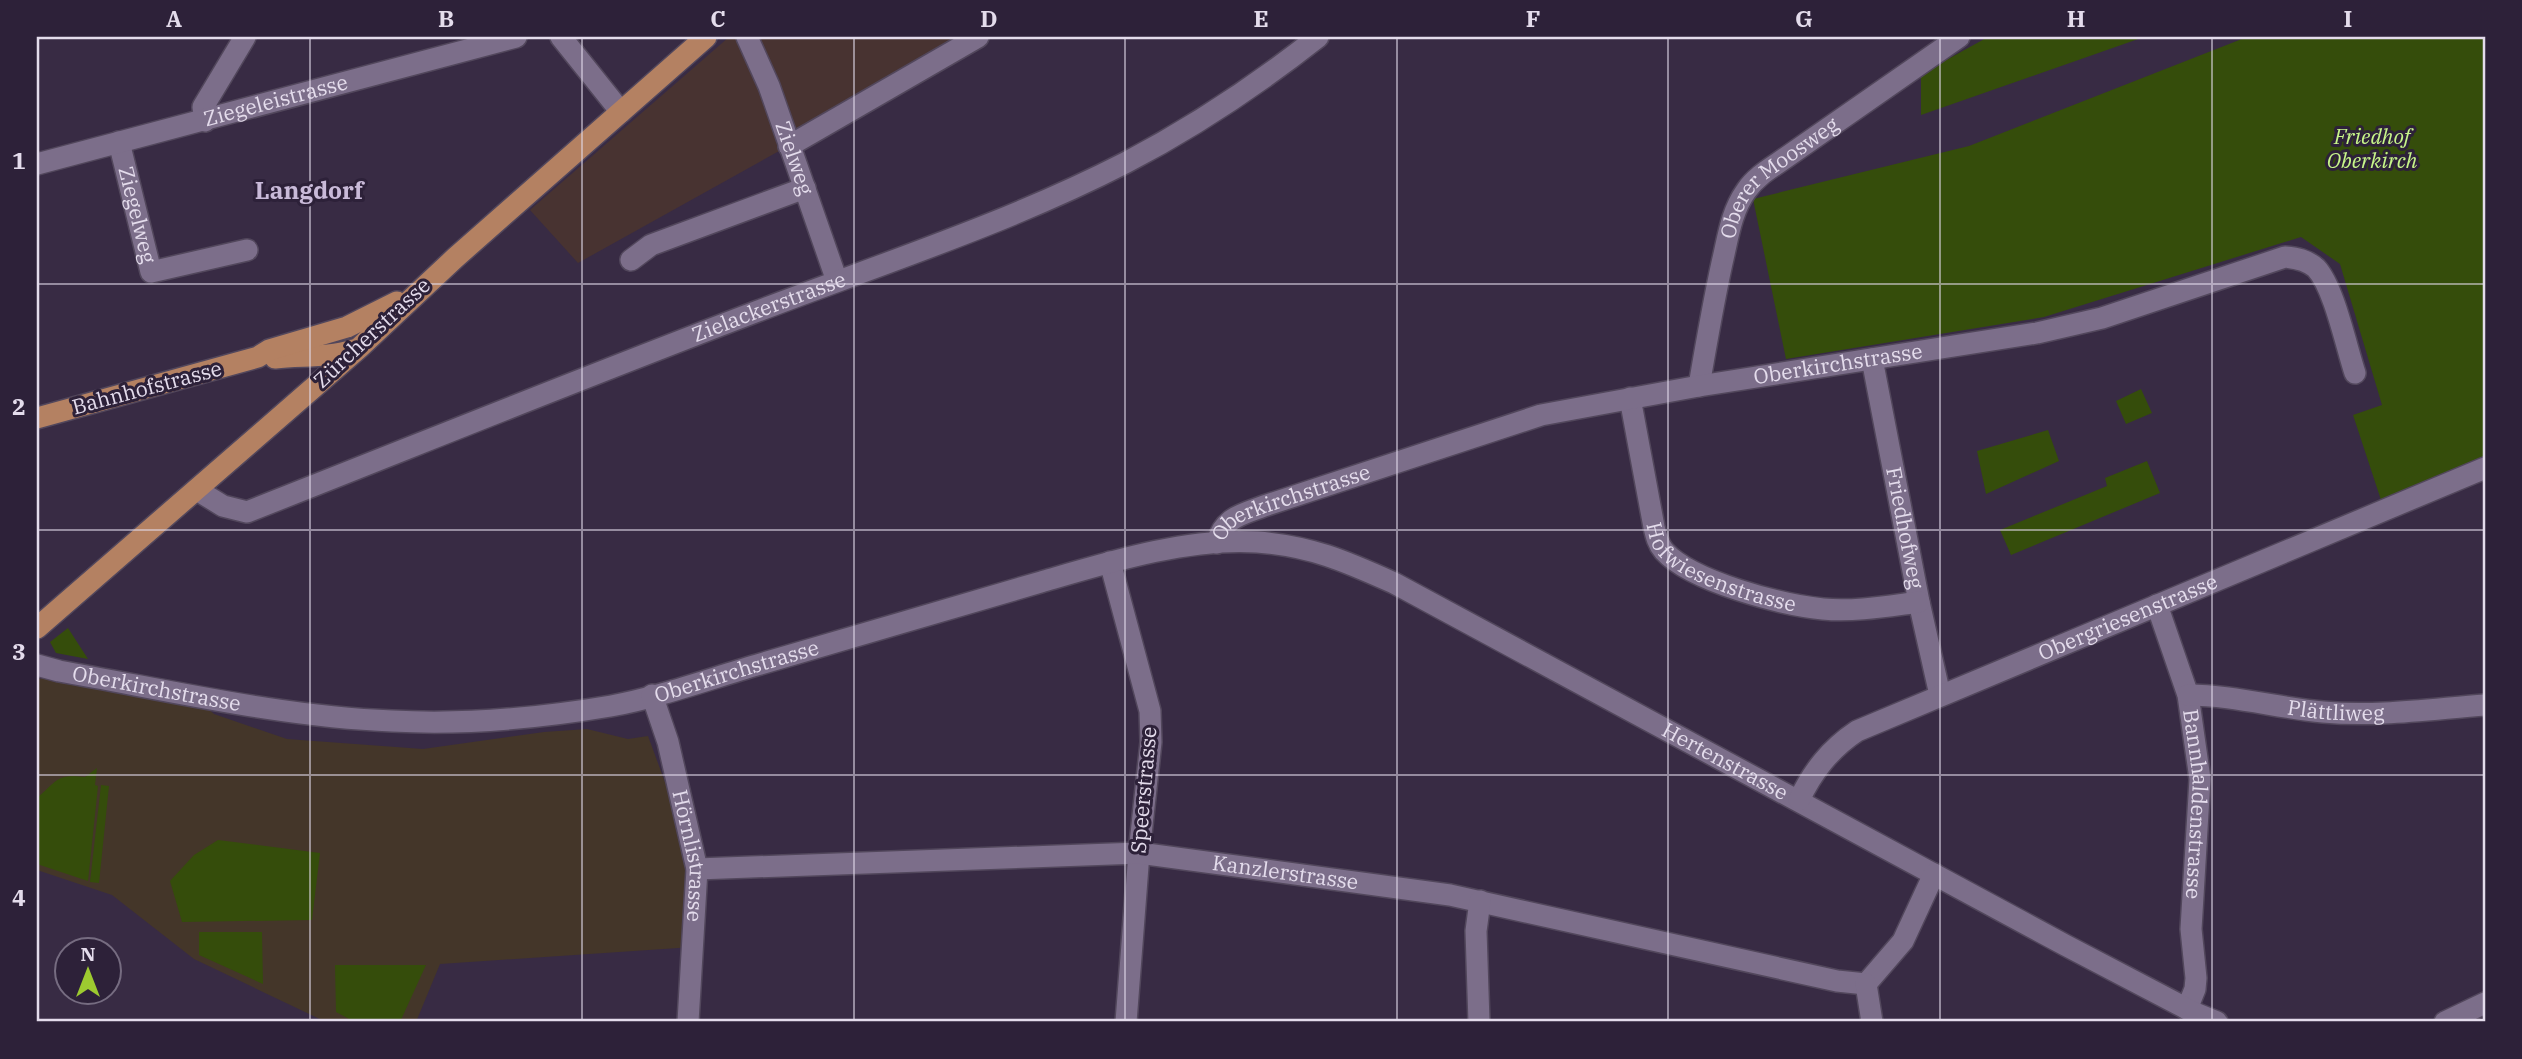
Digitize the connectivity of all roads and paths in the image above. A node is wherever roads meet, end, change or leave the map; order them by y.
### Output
1 (245, 37) edge
2 (516, 37) edge
3 (561, 37) edge
4 (706, 37) edge
5 (747, 37) edge
6 (978, 37) edge
7 (1318, 37) edge
8 (1959, 37) edge
9 (621, 112) junction
10 (205, 121) junction
11 (119, 142) junction
12 (789, 146) junction
13 (37, 163) edge
14 (805, 188) junction
15 (247, 250) dead end
16 (631, 260) dead end
17 (837, 281) junction
18 (420, 289) junction
19 (359, 348) junction
20 (258, 357) junction
21 (1872, 359) junction
22 (2355, 373) dead end
23 (1699, 386) junction
24 (1630, 398) junction
25 (37, 418) edge
26 (2485, 468) edge
27 (197, 490) junction
28 (1217, 543) junction
29 (1110, 562) junction
30 (1919, 602) junction
31 (2157, 604) junction
32 (37, 628) edge
33 (37, 665) edge
34 (652, 695) junction
35 (1940, 695) junction
36 (2188, 695) junction
37 (2485, 705) edge
38 (1799, 800) junction
39 (1139, 853) junction
40 (697, 869) junction
41 (1934, 874) junction
42 (1480, 901) junction
43 (1866, 985) junction
44 (2485, 1003) edge
45 (2187, 1009) junction
46 (2456, 1020) edge
47 (688, 1022) edge
48 (1126, 1022) edge
49 (1479, 1022) edge
50 (1872, 1022) edge
51 (2217, 1022) edge

1 - 10 street
2 - 10 street, Ziegeleistrasse
3 - 9 street
4 - 9 main road, Zürcherstrasse
5 - 12 street, Zielweg
6 - 12 street
7 - 17 street, Zielackerstrasse
8 - 23 street, Oberer Moosweg
9 - 18 main road, Zürcherstrasse
10 - 11 street, Ziegeleistrasse
11 - 13 street, Ziegeleistrasse
11 - 15 street, Ziegelweg
12 - 14 street, Zielweg
14 - 16 street
14 - 17 street, Zielweg
17 - 27 street, Zielackerstrasse
18 - 19 main road, Zürcherstrasse
18 - 20 main road, Bahnhofstrasse
19 - 20 main road, Bahnhofstrasse
19 - 27 main road, Zürcherstrasse
20 - 25 main road, Bahnhofstrasse
21 - 22 street, Oberkirchstrasse
21 - 23 street, Oberkirchstrasse
21 - 30 street, Friedhofweg
23 - 24 street, Oberkirchstrasse
24 - 28 street, Oberkirchstrasse
24 - 30 street, Hofwiesenstrasse
26 - 31 street, Obergriesenstrasse
27 - 32 main road, Zürcherstrasse
28 - 29 street, Oberkirchstrasse
28 - 38 street, Hertenstrasse
29 - 34 street, Oberkirchstrasse
29 - 39 street, Speerstrasse
30 - 35 street, Friedhofweg
31 - 35 street, Obergriesenstrasse
31 - 36 street, Bannhaldenstrasse
33 - 34 street, Oberkirchstrasse
34 - 40 street, Hörnlistrasse
35 - 38 street, Obergriesenstrasse
36 - 37 street, Plättliweg
36 - 45 street, Bannhaldenstrasse
38 - 41 street, Hertenstrasse
39 - 40 street, Kanzlerstrasse
39 - 42 street, Kanzlerstrasse
39 - 48 street, Speerstrasse
40 - 47 street, Hörnlistrasse
41 - 43 street
41 - 45 street, Hertenstrasse
42 - 43 street, Kanzlerstrasse
42 - 49 street
43 - 50 street
44 - 46 street
45 - 51 street, Hertenstrasse

